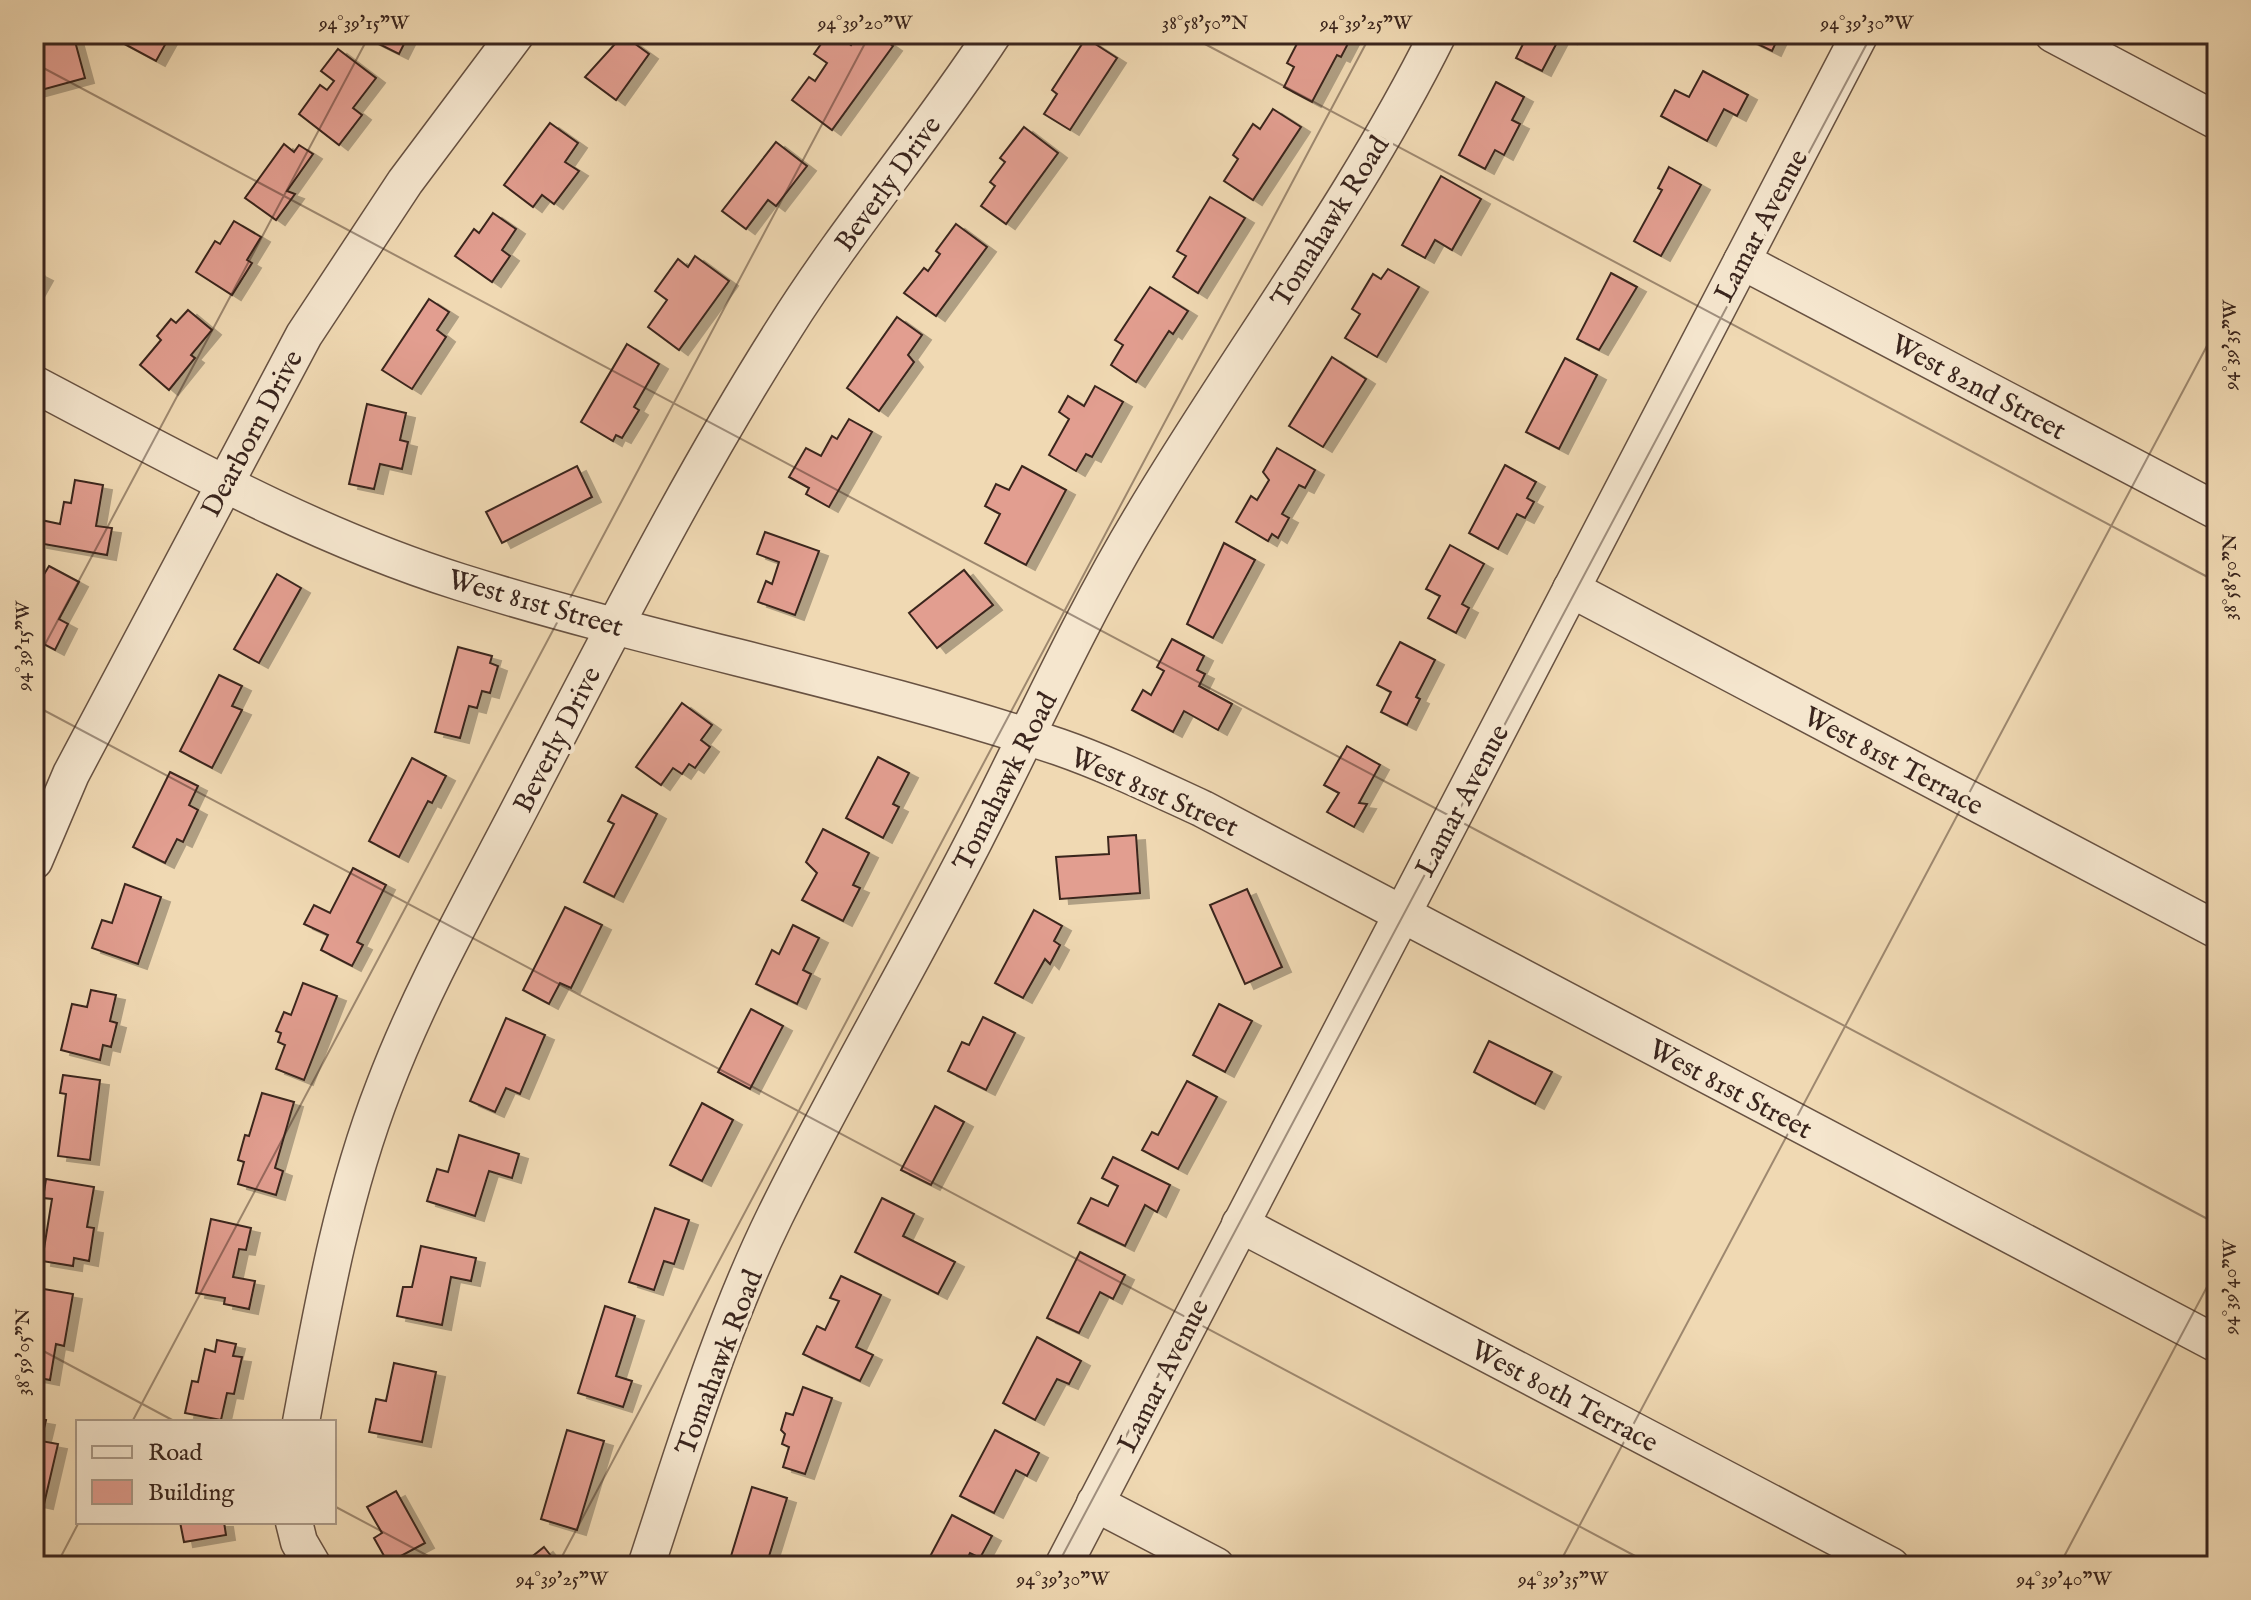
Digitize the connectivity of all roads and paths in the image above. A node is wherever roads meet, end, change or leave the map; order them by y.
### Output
1 (516, 34) edge
2 (993, 34) edge
3 (1438, 34) edge
4 (1860, 34) edge
5 (2053, 34) edge
6 (2217, 121) edge
7 (1742, 261) junction
8 (34, 384) edge
9 (223, 484) junction
10 (2217, 511) edge
11 (1571, 589) junction
12 (615, 625) junction
13 (1026, 737) junction
14 (34, 861) edge
15 (1401, 914) junction
16 (2217, 930) edge
17 (1240, 1224) junction
18 (2217, 1344) edge
19 (301, 1420) edge
20 (1095, 1503) junction
21 (294, 1524) edge
22 (313, 1566) edge
23 (646, 1566) edge
24 (1063, 1566) edge
25 (1216, 1566) edge
26 (1891, 1566) edge

1 - 9 street, Dearborn Drive
2 - 12 street, Beverly Drive
3 - 13 street, Tomahawk Road
4 - 7 street, Lamar Avenue
5 - 6 street
7 - 10 street, West 82nd Street
7 - 11 street, Lamar Avenue
8 - 9 street, West 81st Street
9 - 12 street, West 81st Street
9 - 14 street, Dearborn Drive
11 - 15 street, Lamar Avenue
11 - 16 street, West 81st Terrace
12 - 13 street, West 81st Street
12 - 19 street, Beverly Drive
13 - 15 street, West 81st Street
13 - 23 street, Tomahawk Road
15 - 17 street, Lamar Avenue
15 - 18 street, West 81st Street
17 - 20 street, Lamar Avenue
17 - 26 street, West 80th Terrace
20 - 24 street, Lamar Avenue
20 - 25 street
21 - 22 street

